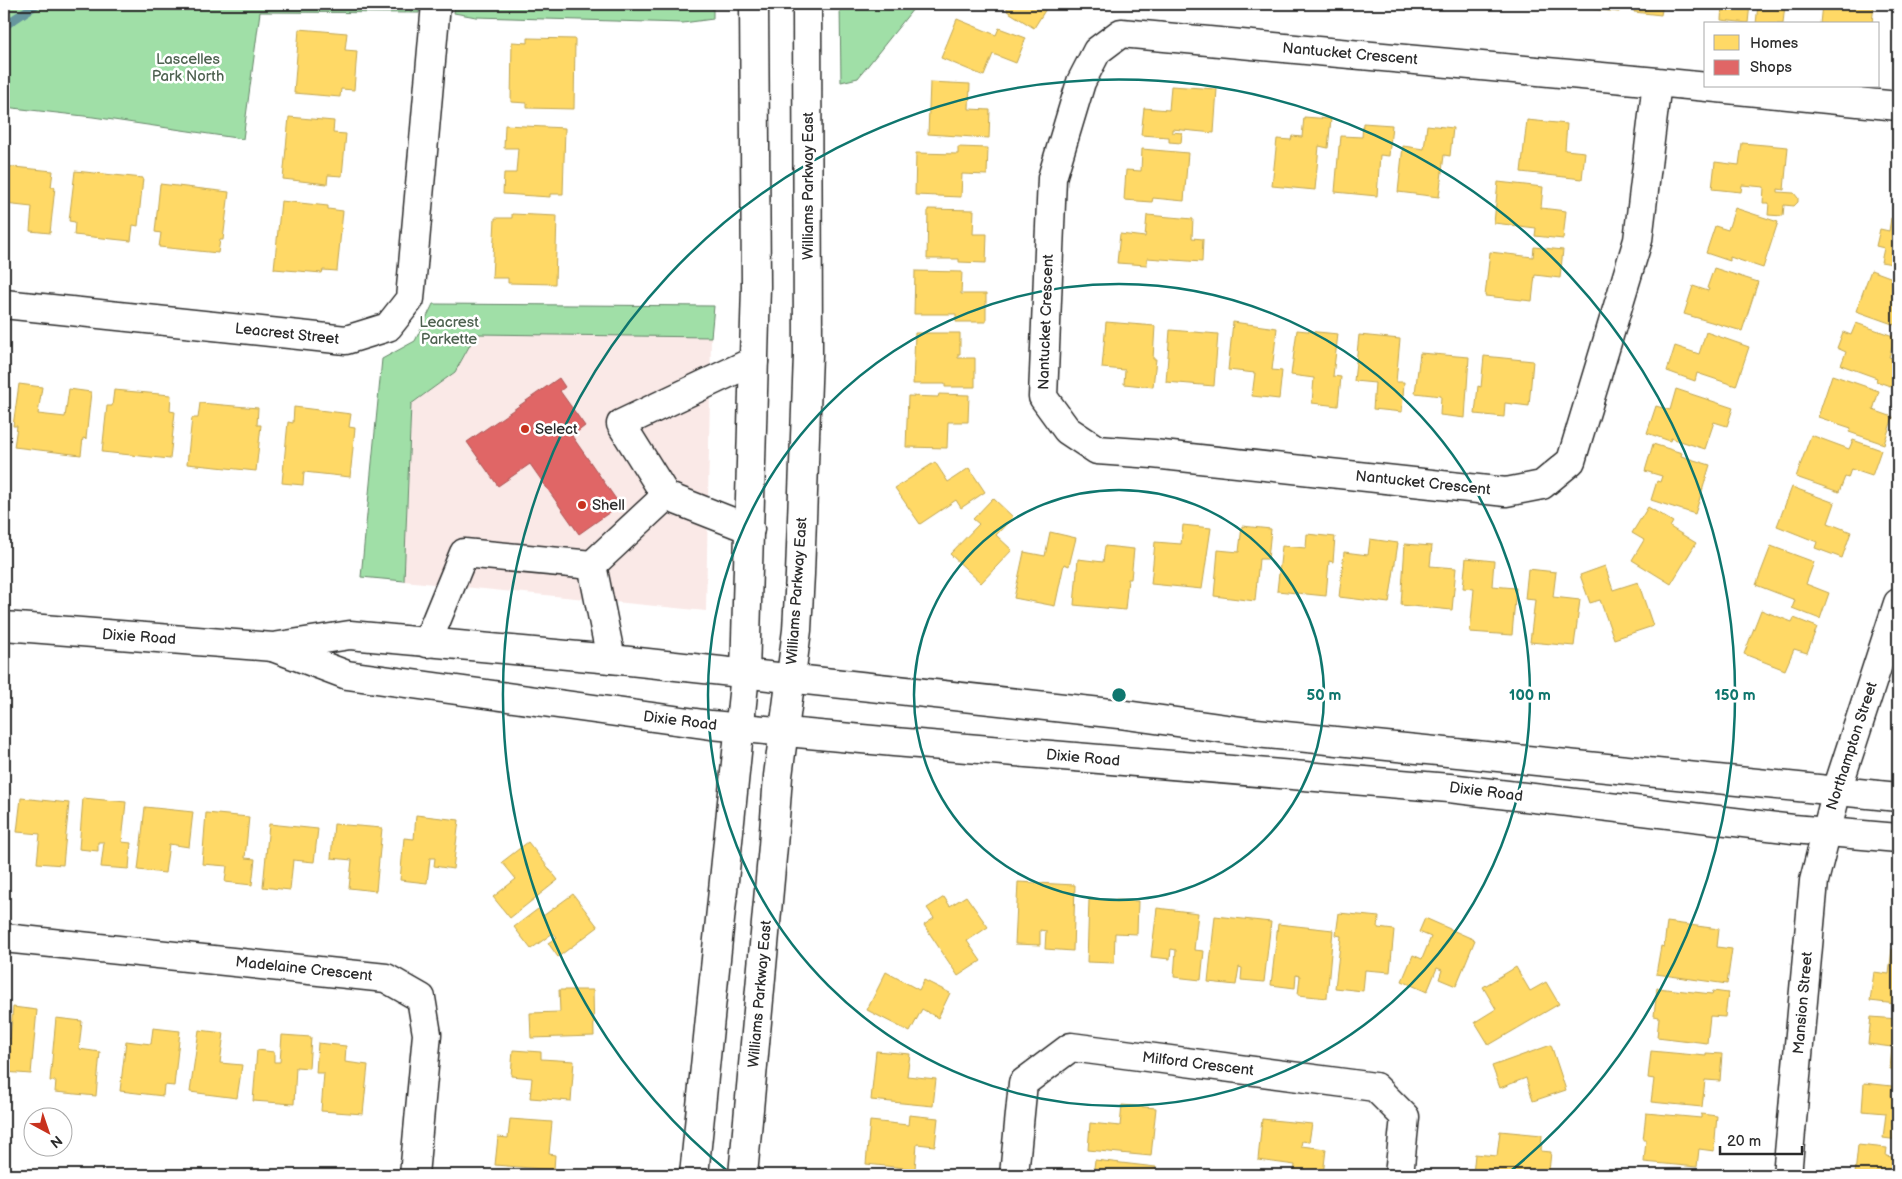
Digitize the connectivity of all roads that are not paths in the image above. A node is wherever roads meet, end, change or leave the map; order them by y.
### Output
1 (436, 4) edge
2 (754, 4) edge
3 (807, 4) edge
4 (1657, 82) junction
5 (1704, 87) edge
6 (1717, 88) edge
7 (1898, 106) edge
8 (4, 304) edge
9 (754, 361) junction
10 (666, 496) junction
11 (750, 529) junction
12 (592, 565) junction
13 (1898, 603) edge
14 (4, 626) edge
15 (427, 643) junction
16 (274, 647) junction
17 (610, 659) junction
18 (745, 674) junction
19 (791, 679) junction
20 (740, 728) junction
21 (783, 732) junction
22 (1837, 790) junction
23 (1898, 796) edge
24 (1826, 832) junction
25 (1898, 838) edge
26 (4, 938) edge
27 (414, 1175) edge
28 (694, 1175) edge
29 (743, 1175) edge
30 (1014, 1175) edge
31 (1399, 1175) edge
32 (1787, 1175) edge

1 - 8 main road, Leacrest Street
2 - 9 main road
3 - 19 main road, Williams Parkway East
4 - 4 main road, Nantucket Crescent
4 - 5 main road, Nantucket Crescent
6 - 7 main road, Nantucket Crescent
9 - 10 main road
9 - 11 main road
10 - 11 main road
10 - 12 main road
11 - 18 main road
12 - 15 main road
12 - 17 main road
13 - 22 main road, Northampton Street
14 - 16 main road, Dixie Road
15 - 16 main road, Dixie Road
15 - 17 main road, Dixie Road
16 - 20 main road, Dixie Road
17 - 18 main road, Dixie Road
18 - 19 main road, Dixie Road
18 - 20 main road
19 - 21 main road, Williams Parkway East
19 - 22 main road, Dixie Road
20 - 21 main road, Dixie Road
20 - 28 main road
21 - 24 main road, Dixie Road
21 - 29 main road, Williams Parkway East
22 - 23 main road, Dixie Road
22 - 24 main road, Northampton Street
24 - 25 main road, Dixie Road
24 - 32 main road, Mansion Street
26 - 27 main road, Madelaine Crescent
30 - 31 main road, Milford Crescent

